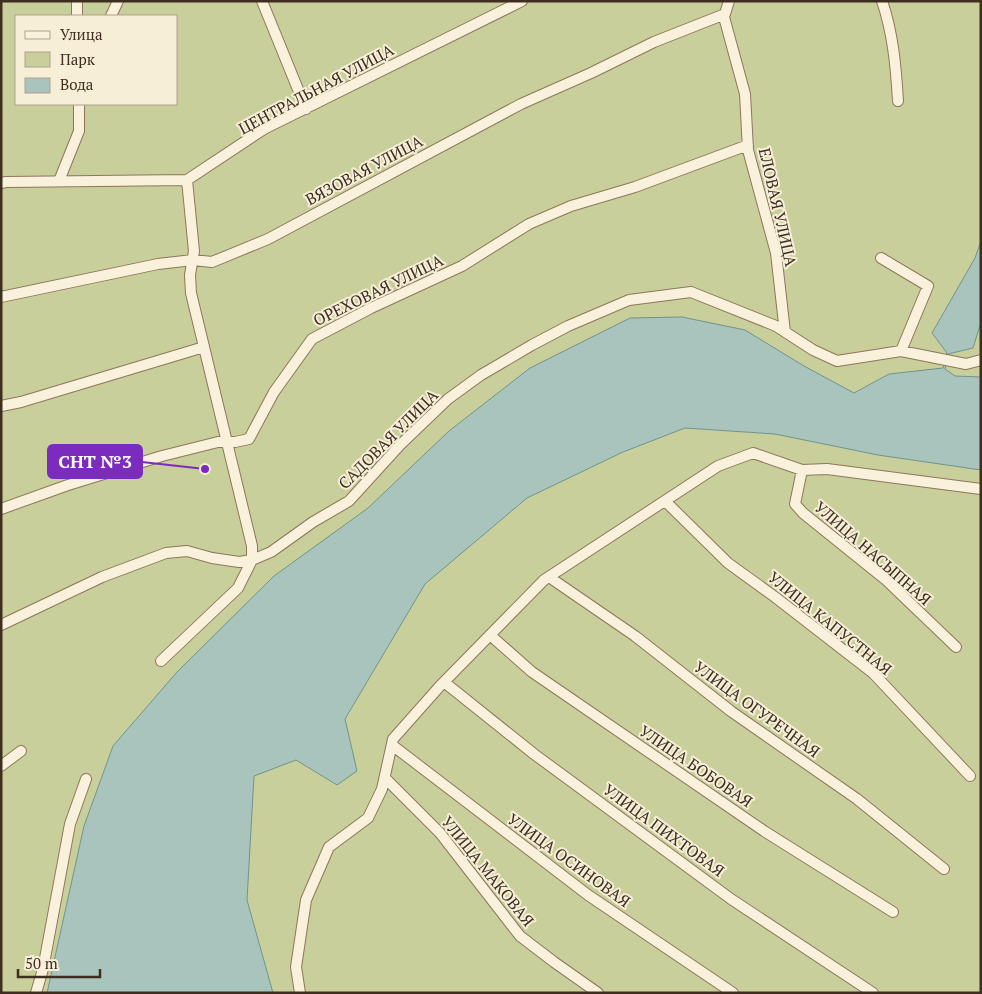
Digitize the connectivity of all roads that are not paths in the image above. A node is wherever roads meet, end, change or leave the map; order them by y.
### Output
1 (77, 1) edge
2 (118, 1) edge
3 (262, 1) edge
4 (522, 1) edge
5 (729, 1) edge
6 (882, 1) edge
7 (725, 14) junction
8 (77, 15) edge
9 (111, 15) edge
10 (898, 100) dead end
11 (79, 105) edge
12 (306, 109) junction
13 (748, 144) junction
14 (187, 180) junction
15 (59, 181) junction
16 (1, 183) edge
17 (881, 258) dead end
18 (193, 260) junction
19 (1, 297) edge
20 (786, 332) junction
21 (204, 347) junction
22 (901, 351) junction
23 (981, 360) edge
24 (1, 406) edge
25 (226, 442) junction
26 (802, 470) junction
27 (981, 489) edge
28 (665, 501) junction
29 (1, 509) edge
30 (252, 560) junction
31 (549, 577) junction
32 (1, 625) edge
33 (490, 635) junction
34 (956, 647) dead end
35 (161, 661) dead end
36 (444, 682) junction
37 (392, 745) junction
38 (21, 751) dead end
39 (1, 766) edge
40 (970, 776) dead end
41 (385, 778) junction
42 (86, 779) dead end
43 (944, 869) dead end
44 (893, 912) dead end
45 (36, 993) edge
46 (300, 993) edge
47 (598, 993) edge
48 (733, 993) edge
49 (873, 993) edge

1 - 8 street
2 - 9 street
3 - 12 street
4 - 12 street, ЦЕНТРАЛЬНАЯ УЛИЦА
5 - 7 street, ЕЛОВАЯ УЛИЦА
6 - 10 street
7 - 13 street, ЕЛОВАЯ УЛИЦА
7 - 18 street, ВЯЗОВАЯ УЛИЦА
11 - 15 street
12 - 14 street, ЦЕНТРАЛЬНАЯ УЛИЦА
13 - 20 street, ЕЛОВАЯ УЛИЦА
13 - 25 street, ОРЕХОВАЯ УЛИЦА
14 - 15 street
14 - 18 street
15 - 16 street
17 - 22 street
18 - 19 street, ВЯЗОВАЯ УЛИЦА
18 - 21 street
20 - 22 street, САДОВАЯ УЛИЦА
20 - 30 street, САДОВАЯ УЛИЦА
21 - 24 street
21 - 25 street
22 - 23 street
25 - 29 street, ОРЕХОВАЯ УЛИЦА
25 - 30 street
26 - 27 street
26 - 28 street
26 - 34 street, УЛИЦА НАСЫПНАЯ
28 - 31 street
28 - 40 street, УЛИЦА КАПУСТНАЯ
30 - 32 street
30 - 35 street
31 - 33 street
31 - 43 street, УЛИЦА ОГУРЕЧНАЯ
33 - 36 street
33 - 44 street, УЛИЦА БОБОВАЯ
36 - 37 street
36 - 49 street, УЛИЦА ПИХТОВАЯ
37 - 41 street
37 - 48 street, УЛИЦА ОСИНОВАЯ
38 - 39 street
41 - 46 street
41 - 47 street, УЛИЦА МАКОВАЯ
42 - 45 street

